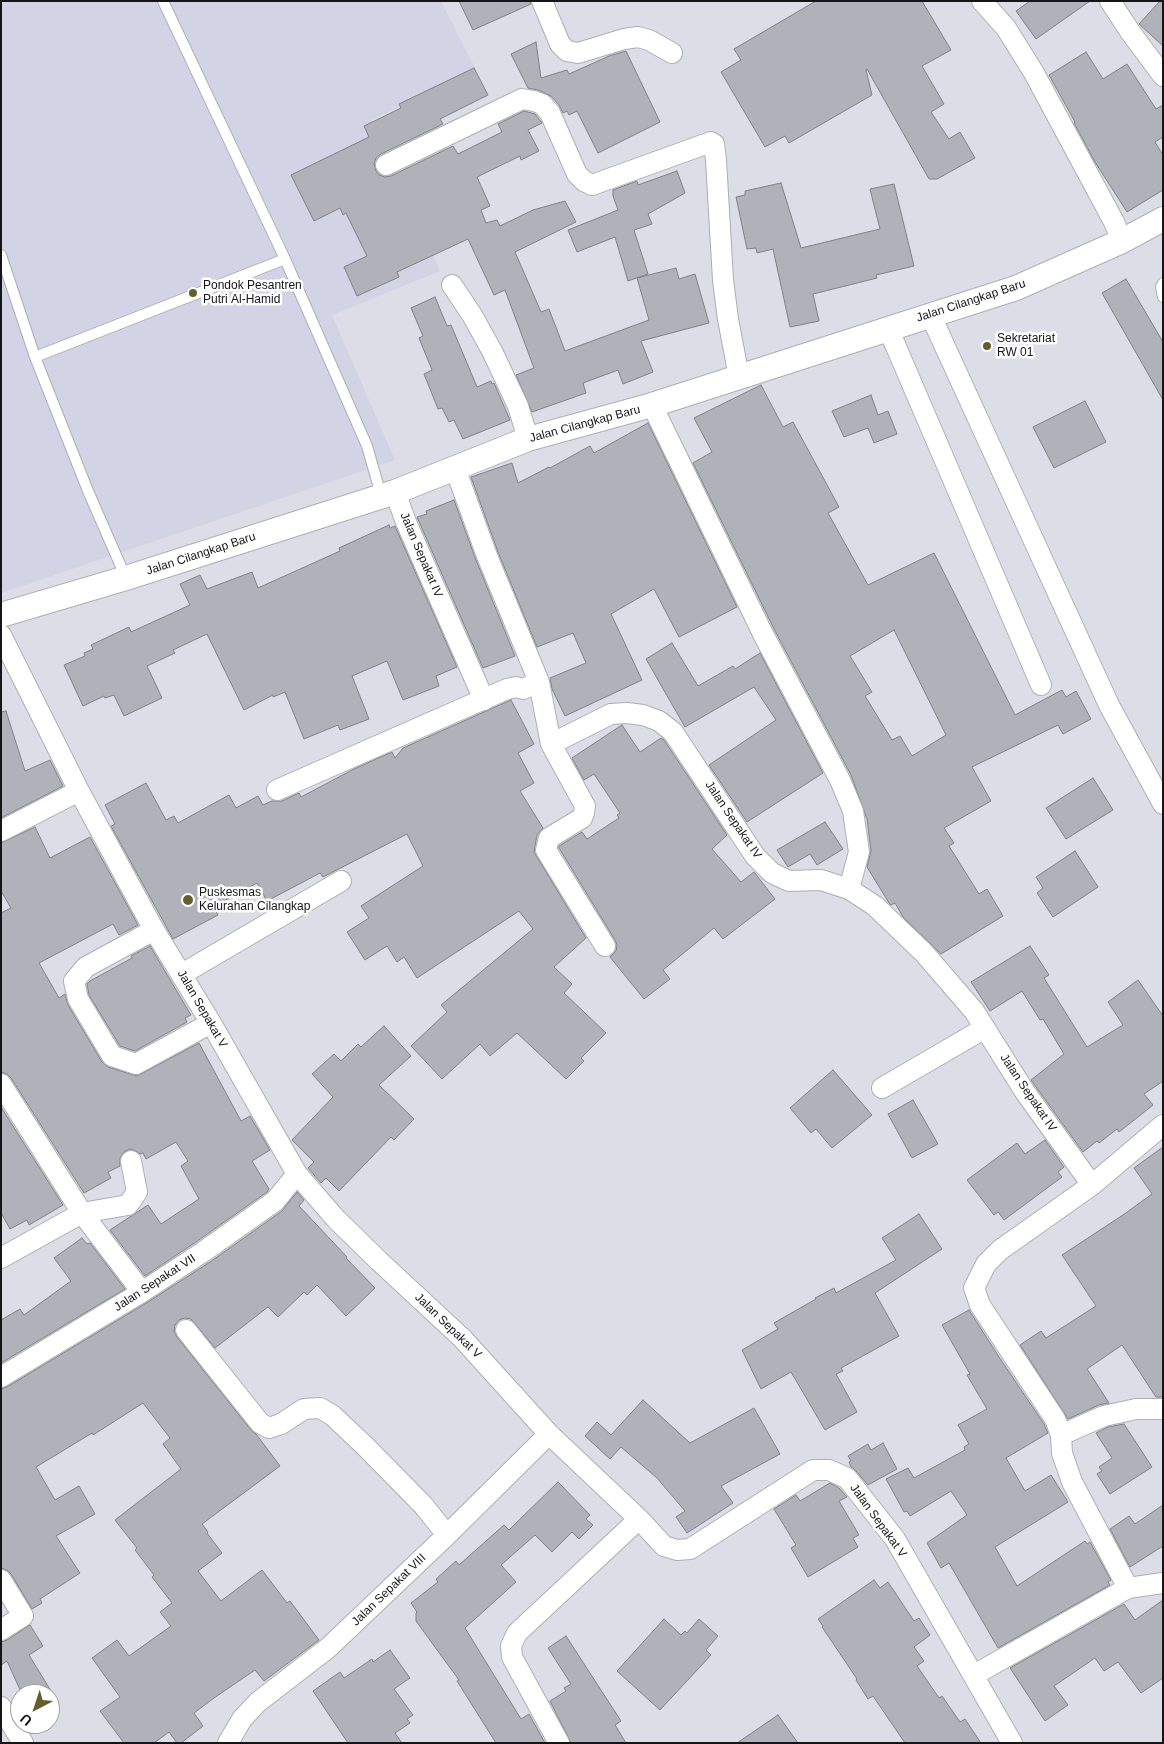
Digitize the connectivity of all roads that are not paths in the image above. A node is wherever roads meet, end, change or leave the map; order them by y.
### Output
1 (163, 1) edge
2 (542, 1) edge
3 (982, 1) edge
4 (1110, 1) edge
5 (672, 53) dead end
6 (1163, 76) edge
7 (386, 164) dead end
8 (1163, 219) edge
9 (1122, 241) junction
10 (1, 255) edge
11 (285, 259) junction
12 (1163, 283) edge
13 (452, 285) dead end
14 (1163, 296) edge
15 (930, 314) junction
16 (888, 328) junction
17 (35, 356) junction
18 (739, 377) junction
19 (652, 405) junction
20 (528, 439) junction
21 (455, 468) junction
22 (388, 493) junction
23 (126, 578) junction
24 (1, 615) edge
25 (1, 635) edge
26 (539, 682) junction
27 (1041, 685) dead end
28 (484, 700) junction
29 (551, 744) junction
30 (277, 790) dead end
31 (79, 791) junction
32 (1163, 804) edge
33 (1, 831) edge
34 (341, 881) dead end
35 (849, 889) junction
36 (154, 930) junction
37 (605, 946) dead end
38 (182, 974) junction
39 (211, 1023) junction
40 (985, 1028) junction
41 (1, 1084) edge
42 (882, 1088) dead end
43 (1163, 1125) edge
44 (131, 1161) dead end
45 (297, 1174) junction
46 (1092, 1185) junction
47 (82, 1213) junction
48 (1, 1258) edge
49 (142, 1292) junction
50 (186, 1330) dead end
51 (1, 1378) edge
52 (1163, 1409) edge
53 (549, 1434) junction
54 (1061, 1435) junction
55 (639, 1519) junction
56 (448, 1535) junction
57 (1, 1580) edge
58 (1163, 1583) edge
59 (1128, 1588) junction
60 (1, 1630) edge
61 (974, 1675) junction
62 (1, 1707) edge
63 (23, 1743) edge
64 (228, 1743) edge
65 (559, 1743) edge
66 (1012, 1743) edge

1 - 11 lane
2 - 5 street
3 - 9 street
4 - 6 street
7 - 18 street
8 - 9 street, Jalan Cilangkap Baru
9 - 15 street, Jalan Cilangkap Baru
10 - 17 lane
11 - 17 lane
11 - 22 lane
12 - 14 lane
13 - 20 street
15 - 16 street, Jalan Cilangkap Baru
15 - 32 street
16 - 18 street, Jalan Cilangkap Baru
16 - 27 street
17 - 23 lane
18 - 19 street, Jalan Cilangkap Baru
19 - 20 street, Jalan Cilangkap Baru
19 - 35 street
20 - 21 street, Jalan Cilangkap Baru
21 - 22 street, Jalan Cilangkap Baru
21 - 26 street
22 - 23 street, Jalan Cilangkap Baru
22 - 28 street, Jalan Sepakat IV
23 - 24 street, Jalan Cilangkap Baru
25 - 31 street, Jalan Sepakat V
26 - 28 street
26 - 29 street
28 - 30 street
29 - 35 street, Jalan Sepakat IV
29 - 37 street
31 - 33 street
31 - 36 street, Jalan Sepakat V
34 - 38 street
35 - 40 street, Jalan Sepakat IV
36 - 38 street, Jalan Sepakat V
36 - 39 street
38 - 39 street, Jalan Sepakat V
39 - 45 street, Jalan Sepakat V
40 - 42 street
40 - 46 street, Jalan Sepakat IV
41 - 47 street
43 - 46 street
44 - 47 street
45 - 49 street, Jalan Sepakat VII
45 - 53 street, Jalan Sepakat V
46 - 54 street
47 - 48 street
47 - 49 street
49 - 51 street, Jalan Sepakat VII
50 - 56 street
52 - 54 street
53 - 55 street, Jalan Sepakat V
53 - 56 street, Jalan Sepakat VIII
54 - 59 street
55 - 61 street, Jalan Sepakat V
55 - 65 street
56 - 64 street, Jalan Sepakat VIII
57 - 60 street
58 - 59 street
59 - 61 street
61 - 66 street, Jalan Sepakat V
62 - 63 street

